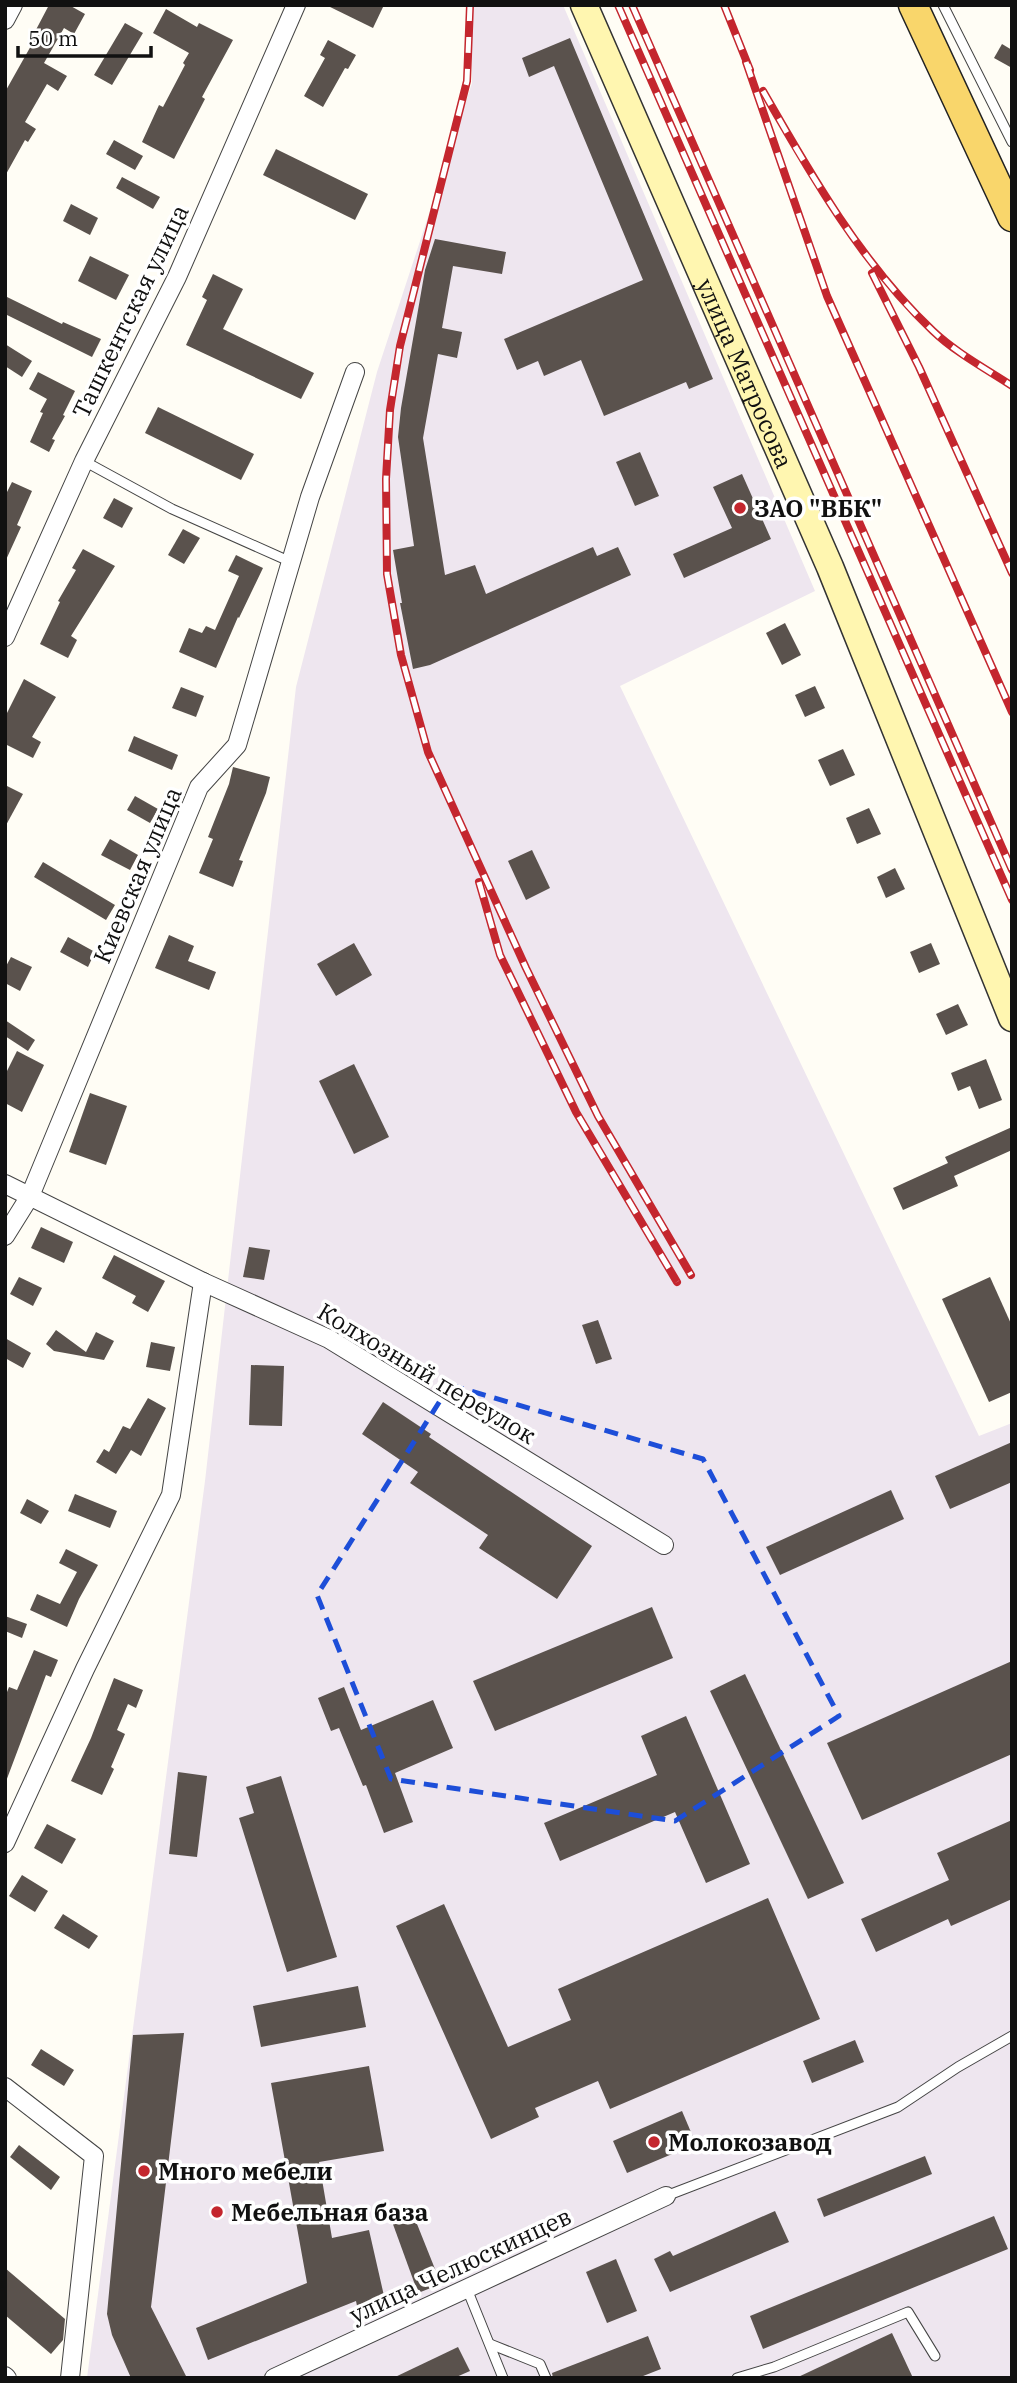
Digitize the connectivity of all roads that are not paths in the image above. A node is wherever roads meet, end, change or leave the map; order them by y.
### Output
1 (13, 5) edge
2 (296, 5) edge
3 (584, 5) edge
4 (913, 5) edge
5 (943, 5) edge
6 (5, 20) edge
7 (1012, 142) edge
8 (1012, 216) edge
9 (355, 372) dead end
10 (84, 461) junction
11 (291, 562) junction
12 (5, 638) edge
13 (1012, 1018) edge
14 (5, 1184) edge
15 (30, 1196) junction
16 (5, 1236) edge
17 (203, 1282) junction
18 (664, 1545) dead end
19 (5, 1843) edge
20 (1012, 2036) edge
21 (5, 2087) edge
22 (666, 2196) joint
23 (467, 2289) junction
24 (490, 2344) junction
25 (935, 2356) dead end
26 (71, 2378) edge
27 (274, 2378) edge
28 (503, 2378) edge
29 (546, 2378) edge
30 (737, 2378) edge

1 - 6 street
2 - 10 street, Ташкентская улица
3 - 13 street, улица Матросова
4 - 8 main road
5 - 7 lane
9 - 11 street, Киевская улица
10 - 11 lane
10 - 12 street, Ташкентская улица
11 - 15 street, Киевская улица
14 - 15 street, Колхозный переулок
15 - 16 street, Киевская улица
15 - 17 street, Колхозный переулок
17 - 18 street, Колхозный переулок
17 - 19 street
20 - 22 lane
21 - 26 street
22 - 23 street, улица Челюскинцев
23 - 24 lane
23 - 27 street, улица Челюскинцев
24 - 28 lane
24 - 29 lane
25 - 30 lane

